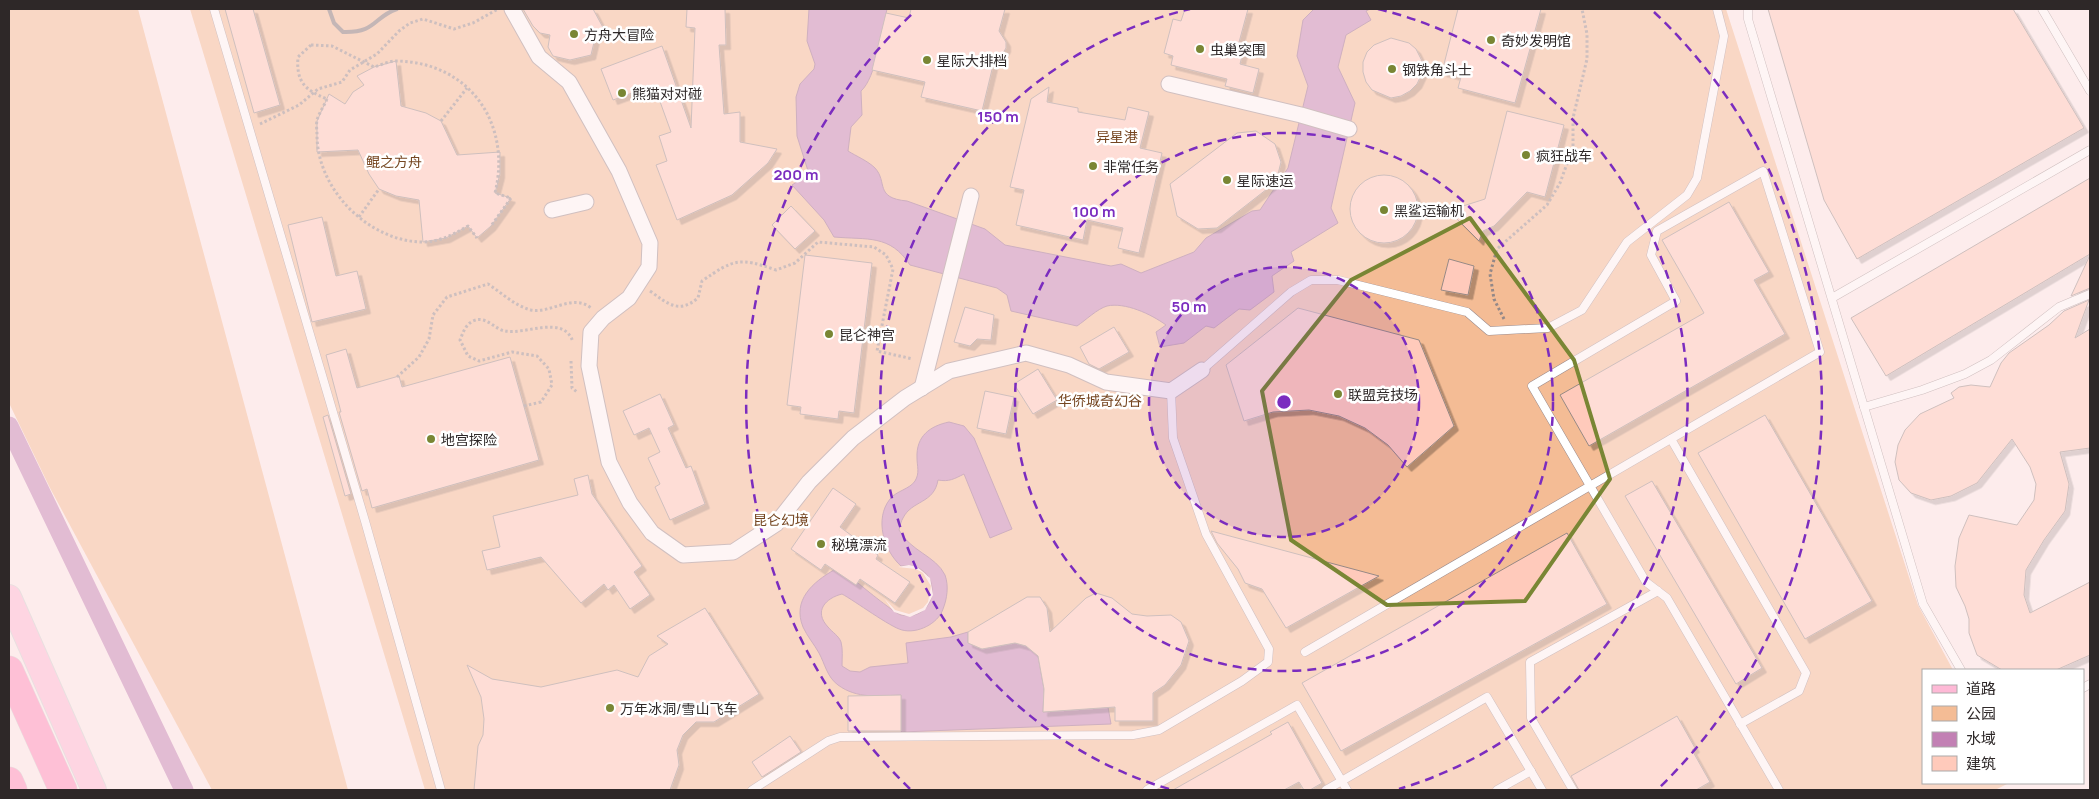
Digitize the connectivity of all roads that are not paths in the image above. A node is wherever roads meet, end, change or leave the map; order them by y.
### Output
1 (214, 9) edge
2 (512, 9) edge
3 (1717, 9) edge
4 (1748, 9) edge
5 (2042, 9) edge
6 (1169, 84) dead end
7 (2090, 91) edge
8 (1349, 129) dead end
9 (2090, 150) edge
10 (971, 196) dead end
11 (586, 202) dead end
12 (552, 210) dead end
13 (2090, 294) edge
14 (1832, 298) junction
15 (1202, 370) joint
16 (922, 388) junction
17 (1170, 391) junction
18 (1864, 407) junction
19 (1670, 439) junction
20 (1590, 486) junction
21 (1658, 591) junction
22 (9, 597) edge
23 (1305, 652) dead end
24 (1960, 669) edge
25 (9, 670) edge
26 (1740, 724) junction
27 (1531, 771) junction
28 (9, 781) edge
29 (1342, 781) junction
30 (13, 790) edge
31 (63, 790) edge
32 (94, 790) edge
33 (441, 790) edge
34 (752, 790) edge
35 (1147, 790) edge
36 (1326, 790) edge
37 (1347, 790) edge
38 (1497, 790) edge
39 (1542, 790) edge
40 (1573, 790) edge
41 (1779, 790) edge

1 - 33 lane
2 - 16 street
3 - 15 lane
4 - 14 lane
5 - 7 lane
6 - 8 street
9 - 14 lane
10 - 16 street
11 - 12 street
13 - 18 lane
14 - 18 lane
15 - 17 street
16 - 17 street
17 - 34 lane
18 - 24 lane
19 - 20 lane
19 - 20 lane
19 - 26 lane
20 - 21 lane
20 - 23 lane
21 - 26 lane
21 - 40 lane
22 - 32 main road
25 - 31 highway
26 - 41 lane
27 - 29 lane
27 - 38 lane
27 - 39 lane
28 - 30 highway
29 - 35 lane
29 - 36 lane
29 - 37 lane

